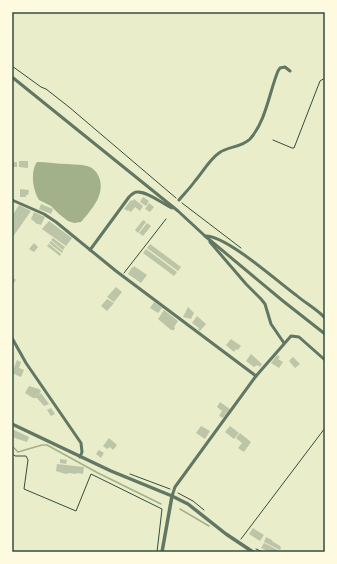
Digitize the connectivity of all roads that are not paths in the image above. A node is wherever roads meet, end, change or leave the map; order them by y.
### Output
1 (290, 71) dead end
2 (12, 77) edge
3 (12, 200) edge
4 (179, 200) road end
5 (173, 207) junction
6 (205, 236) junction
7 (90, 250) junction
8 (325, 318) edge
9 (325, 334) edge
10 (12, 338) edge
11 (284, 343) junction
12 (325, 360) edge
13 (256, 376) junction
14 (12, 424) edge
15 (80, 457) junction
16 (172, 496) junction
17 (162, 552) edge
18 (253, 552) edge

1 - 4 street
2 - 5 street
3 - 7 street
5 - 6 street
5 - 7 street
6 - 8 street
6 - 9 street
6 - 11 street
7 - 13 street
10 - 15 street
11 - 12 street
11 - 13 street
13 - 16 street
14 - 15 street
15 - 16 street
16 - 17 street
16 - 18 street

